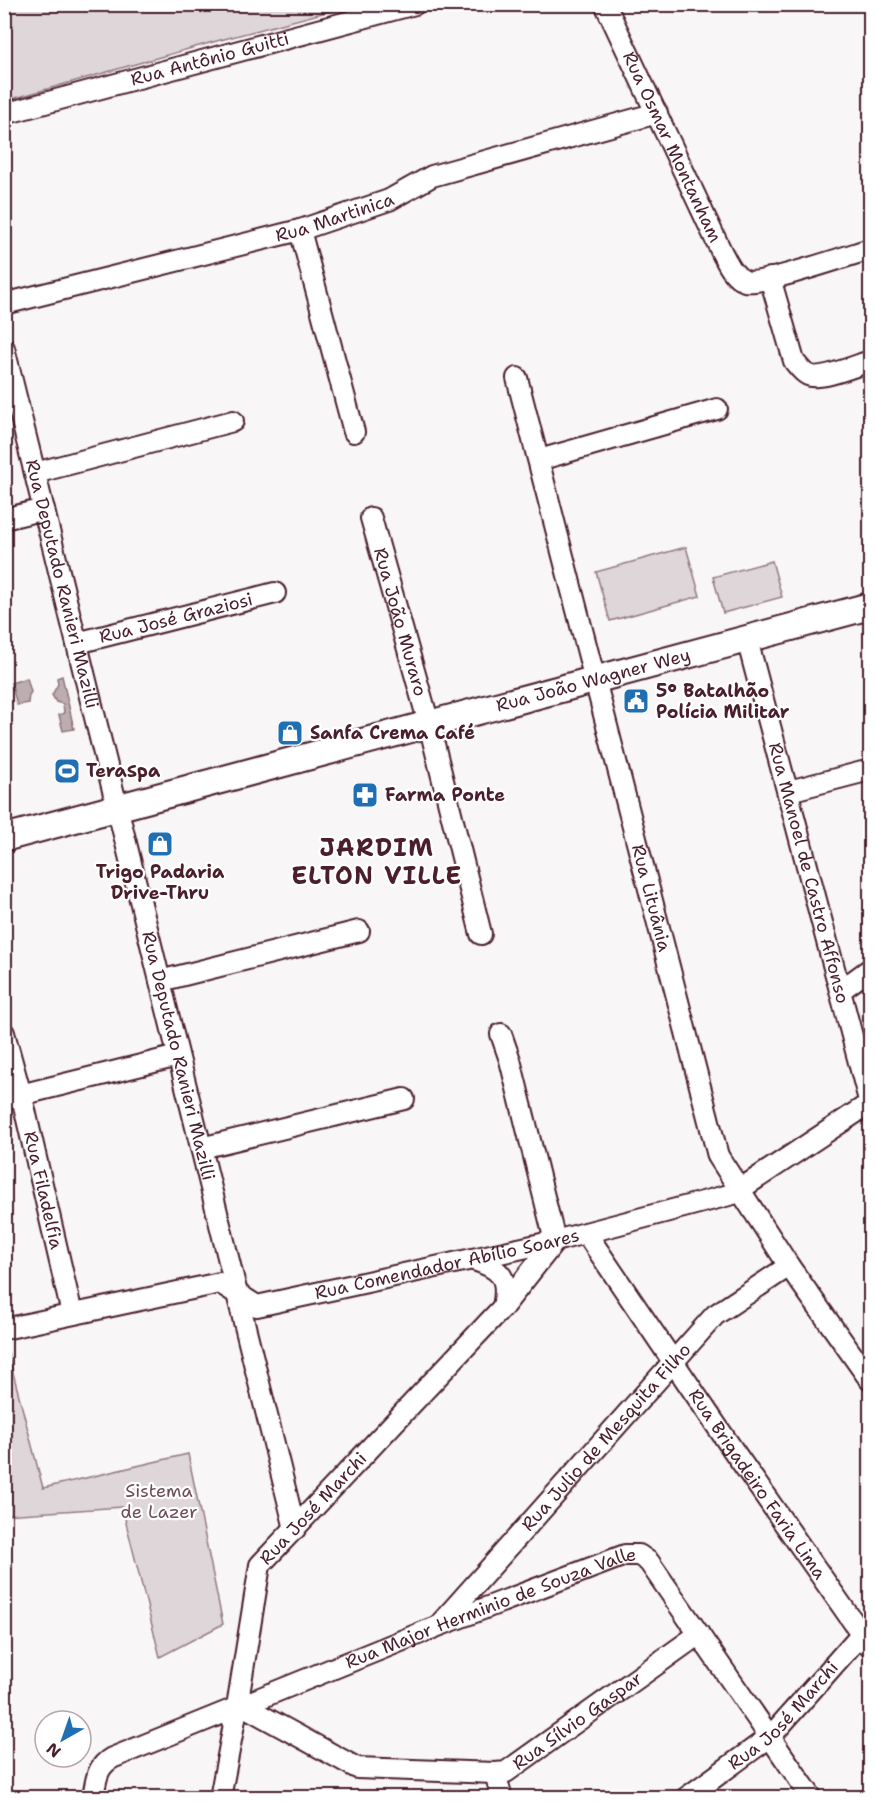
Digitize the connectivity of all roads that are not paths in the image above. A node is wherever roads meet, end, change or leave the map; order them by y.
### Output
1 (415, 4) edge
2 (605, 4) edge
3 (657, 113) junction
4 (4, 114) edge
5 (300, 230) junction
6 (870, 249) edge
7 (770, 278) junction
8 (4, 304) edge
9 (4, 348) edge
10 (870, 361) edge
11 (517, 378) dead end
12 (717, 409) dead end
13 (233, 422) dead end
14 (354, 432) dead end
15 (539, 460) junction
16 (35, 473) junction
17 (44, 509) junction
18 (4, 519) edge
19 (371, 519) dead end
20 (275, 593) dead end
21 (870, 606) edge
22 (747, 639) junction
23 (77, 643) junction
24 (595, 679) junction
25 (429, 724) junction
26 (870, 770) edge
27 (789, 791) junction
28 (117, 808) junction
29 (4, 838) edge
30 (359, 931) dead end
31 (481, 934) dead end
32 (870, 969) edge
33 (160, 981) junction
34 (841, 990) junction
35 (4, 1033) edge
36 (501, 1034) dead end
37 (178, 1056) junction
38 (13, 1097) edge
39 (404, 1099) dead end
40 (870, 1104) edge
41 (201, 1148) junction
42 (740, 1190) junction
43 (586, 1233) junction
44 (555, 1241) junction
45 (474, 1260) junction
46 (789, 1266) junction
47 (238, 1294) junction
48 (503, 1307) junction
49 (72, 1314) junction
50 (4, 1329) edge
51 (673, 1362) junction
52 (870, 1380) edge
53 (284, 1484) junction
54 (327, 1496) junction
55 (295, 1529) junction
56 (476, 1583) junction
57 (495, 1604) junction
58 (438, 1626) junction
59 (699, 1634) junction
60 (868, 1634) edge
61 (239, 1706) junction
62 (771, 1736) junction
63 (495, 1773) junction
64 (93, 1797) edge
65 (220, 1797) edge
66 (502, 1797) edge
67 (686, 1797) edge
68 (812, 1797) edge

1 - 4 street, Rua Antônio Guitti
2 - 3 street, Rua Osmar Montanham
3 - 5 street, Rua Martinica
3 - 7 street, Rua Osmar Montanham
5 - 8 street, Rua Martinica
5 - 14 street
6 - 7 street
7 - 10 street
9 - 16 street, Rua Deputado Ranieri Mazilli
11 - 15 street, Rua Lituânia
12 - 15 street
13 - 16 street
15 - 24 street, Rua Lituânia
16 - 17 street, Rua Deputado Ranieri Mazilli
17 - 18 street
17 - 23 street, Rua Deputado Ranieri Mazilli
19 - 25 street, Rua João Muraro
20 - 23 street, Rua José Graziosi
21 - 22 main road, Rua João Wagner Wey
22 - 24 main road, Rua João Wagner Wey
22 - 27 street, Rua Manoel de Castro Affonso
23 - 28 street, Rua Deputado Ranieri Mazilli
24 - 25 main road, Rua João Wagner Wey
24 - 42 street, Rua Lituânia
25 - 28 main road, Rua João Wagner Wey
25 - 31 street, Rua João Muraro
26 - 27 street
27 - 34 street, Rua Manoel de Castro Affonso
28 - 29 main road, Rua João Wagner Wey
28 - 33 street, Rua Deputado Ranieri Mazilli
30 - 33 street
32 - 34 street
33 - 37 street, Rua Deputado Ranieri Mazilli
34 - 40 street, Rua Manoel de Castro Affonso
35 - 38 street, Rua Filadelfia
36 - 44 street
37 - 38 street
37 - 41 street, Rua Deputado Ranieri Mazilli
38 - 49 street, Rua Filadelfia
39 - 41 street
40 - 42 street, Rua Comendador Abílio Soares
41 - 47 street, Rua Deputado Ranieri Mazilli
42 - 43 street, Rua Comendador Abílio Soares
42 - 46 street, Rua Lituânia
43 - 44 street, Rua Comendador Abílio Soares
43 - 51 street, Rua Brigadeiro Faria Lima
44 - 45 street, Rua Comendador Abílio Soares
44 - 48 street, Rua José Marchi
45 - 47 street, Rua Comendador Abílio Soares
45 - 48 street
46 - 51 street, Rua Julio de Mesquita Filho
46 - 52 street, Rua Lituânia
47 - 49 street, Rua Comendador Abílio Soares
47 - 53 street, Rua Deputado Ranieri Mazilli
48 - 54 street, Rua José Marchi
49 - 50 street, Rua Comendador Abílio Soares
51 - 56 street, Rua Julio de Mesquita Filho
51 - 60 street, Rua Brigadeiro Faria Lima
53 - 54 street, Rua Deputado Ranieri Mazilli
53 - 55 street, Rua Deputado Ranieri Mazilli
54 - 55 street, Rua José Marchi
55 - 61 street, Rua José Marchi
56 - 57 street
56 - 58 street, Rua Julio de Mesquita Filho
57 - 58 street, Rua Major Herminio de Souza Valle
57 - 59 street, Rua Major Herminio de Souza Valle
58 - 61 street, Rua Major Herminio de Souza Valle
59 - 62 street, Rua Major Herminio de Souza Valle
59 - 63 street, Rua Sílvio Gaspar
60 - 62 street, Rua José Marchi
61 - 63 street, Rua Sílvio Gaspar
61 - 64 street, Rua Major Herminio de Souza Valle
61 - 65 street, Rua José Marchi
62 - 67 street, Rua José Marchi
62 - 68 street, Rua Major Herminio de Souza Valle
63 - 66 street

